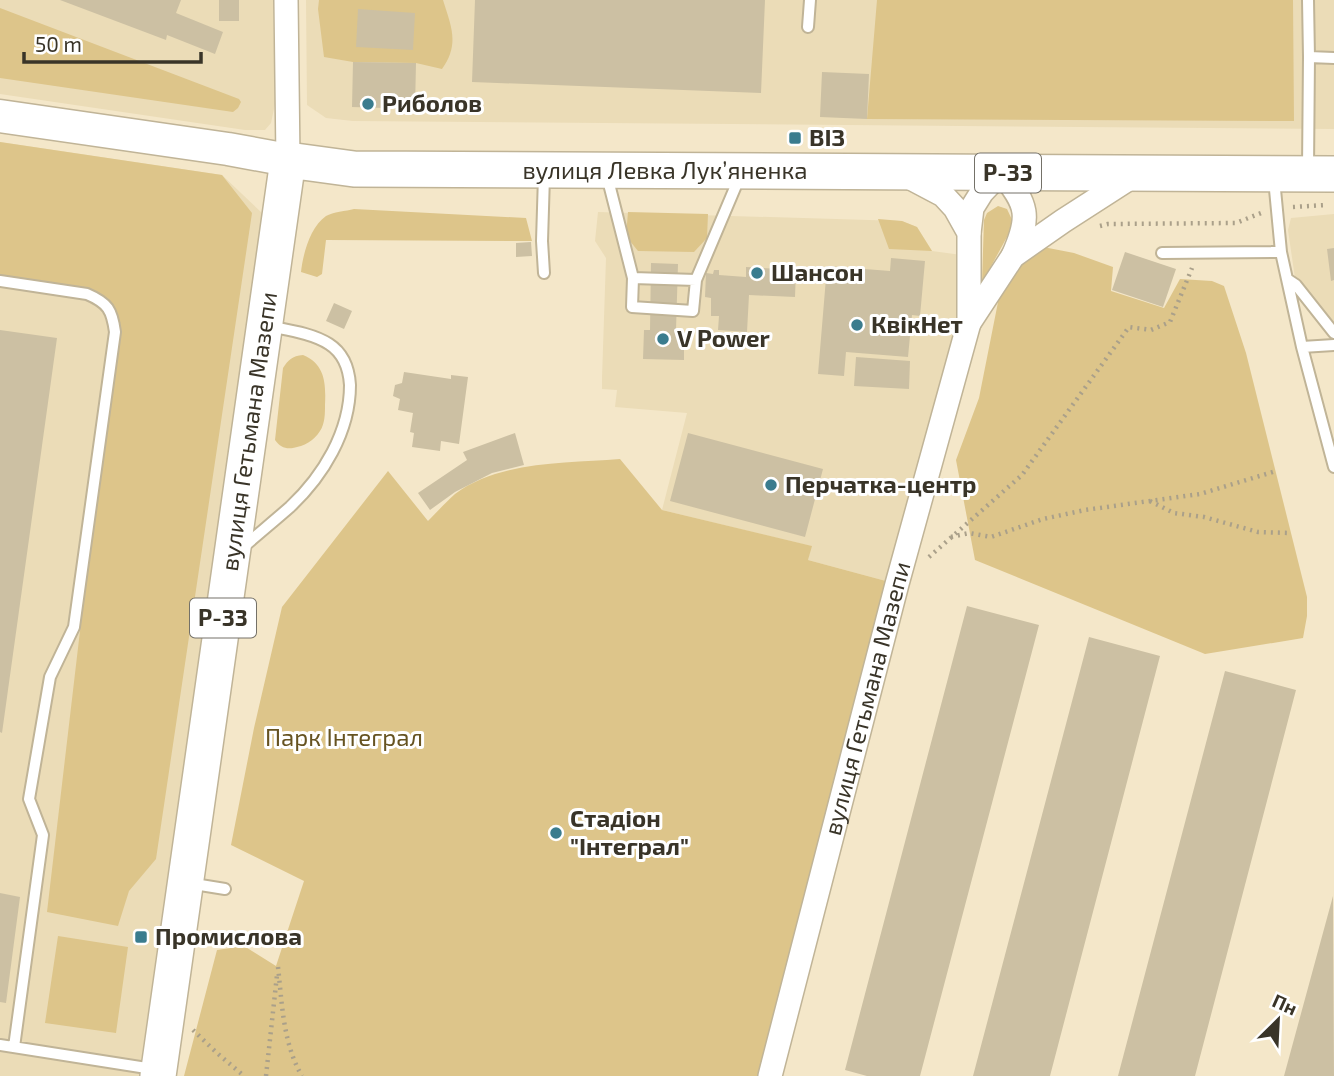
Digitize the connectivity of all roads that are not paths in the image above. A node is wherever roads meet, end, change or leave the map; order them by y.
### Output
1 (286, 0) edge
2 (810, 0) edge
3 (1308, 0) edge
4 (808, 27) dead end
5 (1309, 57) junction
6 (1334, 58) edge
7 (0, 116) edge
8 (288, 160) junction
9 (544, 170) junction
10 (605, 170) junction
11 (742, 171) junction
12 (897, 172) junction
13 (1000, 172) junction
14 (1137, 173) junction
15 (1321, 175) edge
16 (1275, 191) junction
17 (969, 233) junction
18 (1281, 252) junction
19 (1162, 253) dead end
20 (1013, 256) junction
21 (544, 273) dead end
22 (633, 278) junction
23 (1287, 279) junction
24 (696, 280) junction
25 (0, 281) edge
26 (968, 323) junction
27 (265, 326) junction
28 (1334, 333) edge
29 (1334, 345) edge
30 (1302, 347) junction
31 (1334, 467) edge
32 (232, 558) junction
33 (186, 883) junction
34 (225, 889) dead end
35 (0, 1045) edge
36 (14, 1047) junction
37 (159, 1073) edge
38 (770, 1076) edge

1 - 8 street
2 - 4 lane
3 - 5 lane
5 - 6 lane
5 - 15 lane
7 - 8 main road, вулиця Левка Лукʼяненка
8 - 9 main road, вулиця Левка Лукʼяненка / Р-33
8 - 27 main road, вулиця Гетьмана Мазепи / Р-33
9 - 10 main road, вулиця Левка Лукʼяненка / Р-33
9 - 21 lane
10 - 11 main road, вулиця Левка Лукʼяненка / Р-33
10 - 22 lane
11 - 12 main road, вулиця Левка Лукʼяненка / Р-33
11 - 24 lane
12 - 13 main road, вулиця Левка Лукʼяненка / Р-33
12 - 17 street
13 - 14 main road, вулиця Левка Лукʼяненка / Р-33
13 - 17 street
13 - 20 street
14 - 16 main road, вулиця Левка Лукʼяненка / Р-33
14 - 20 street
15 - 16 main road, вулиця Левка Лукʼяненка / Р-33
16 - 18 lane
17 - 26 street
18 - 19 lane
18 - 23 lane
20 - 26 street
22 - 24 lane
22 - 24 lane
23 - 28 lane
23 - 30 lane
25 - 36 lane
26 - 38 street, вулиця Гетьмана Мазепи
27 - 32 main road, вулиця Гетьмана Мазепи / Р-33
27 - 32 lane
29 - 30 lane
30 - 31 lane
32 - 33 main road, вулиця Гетьмана Мазепи / Р-33
33 - 34 lane
33 - 37 main road, вулиця Гетьмана Мазепи / Р-33
35 - 36 lane
36 - 37 lane

